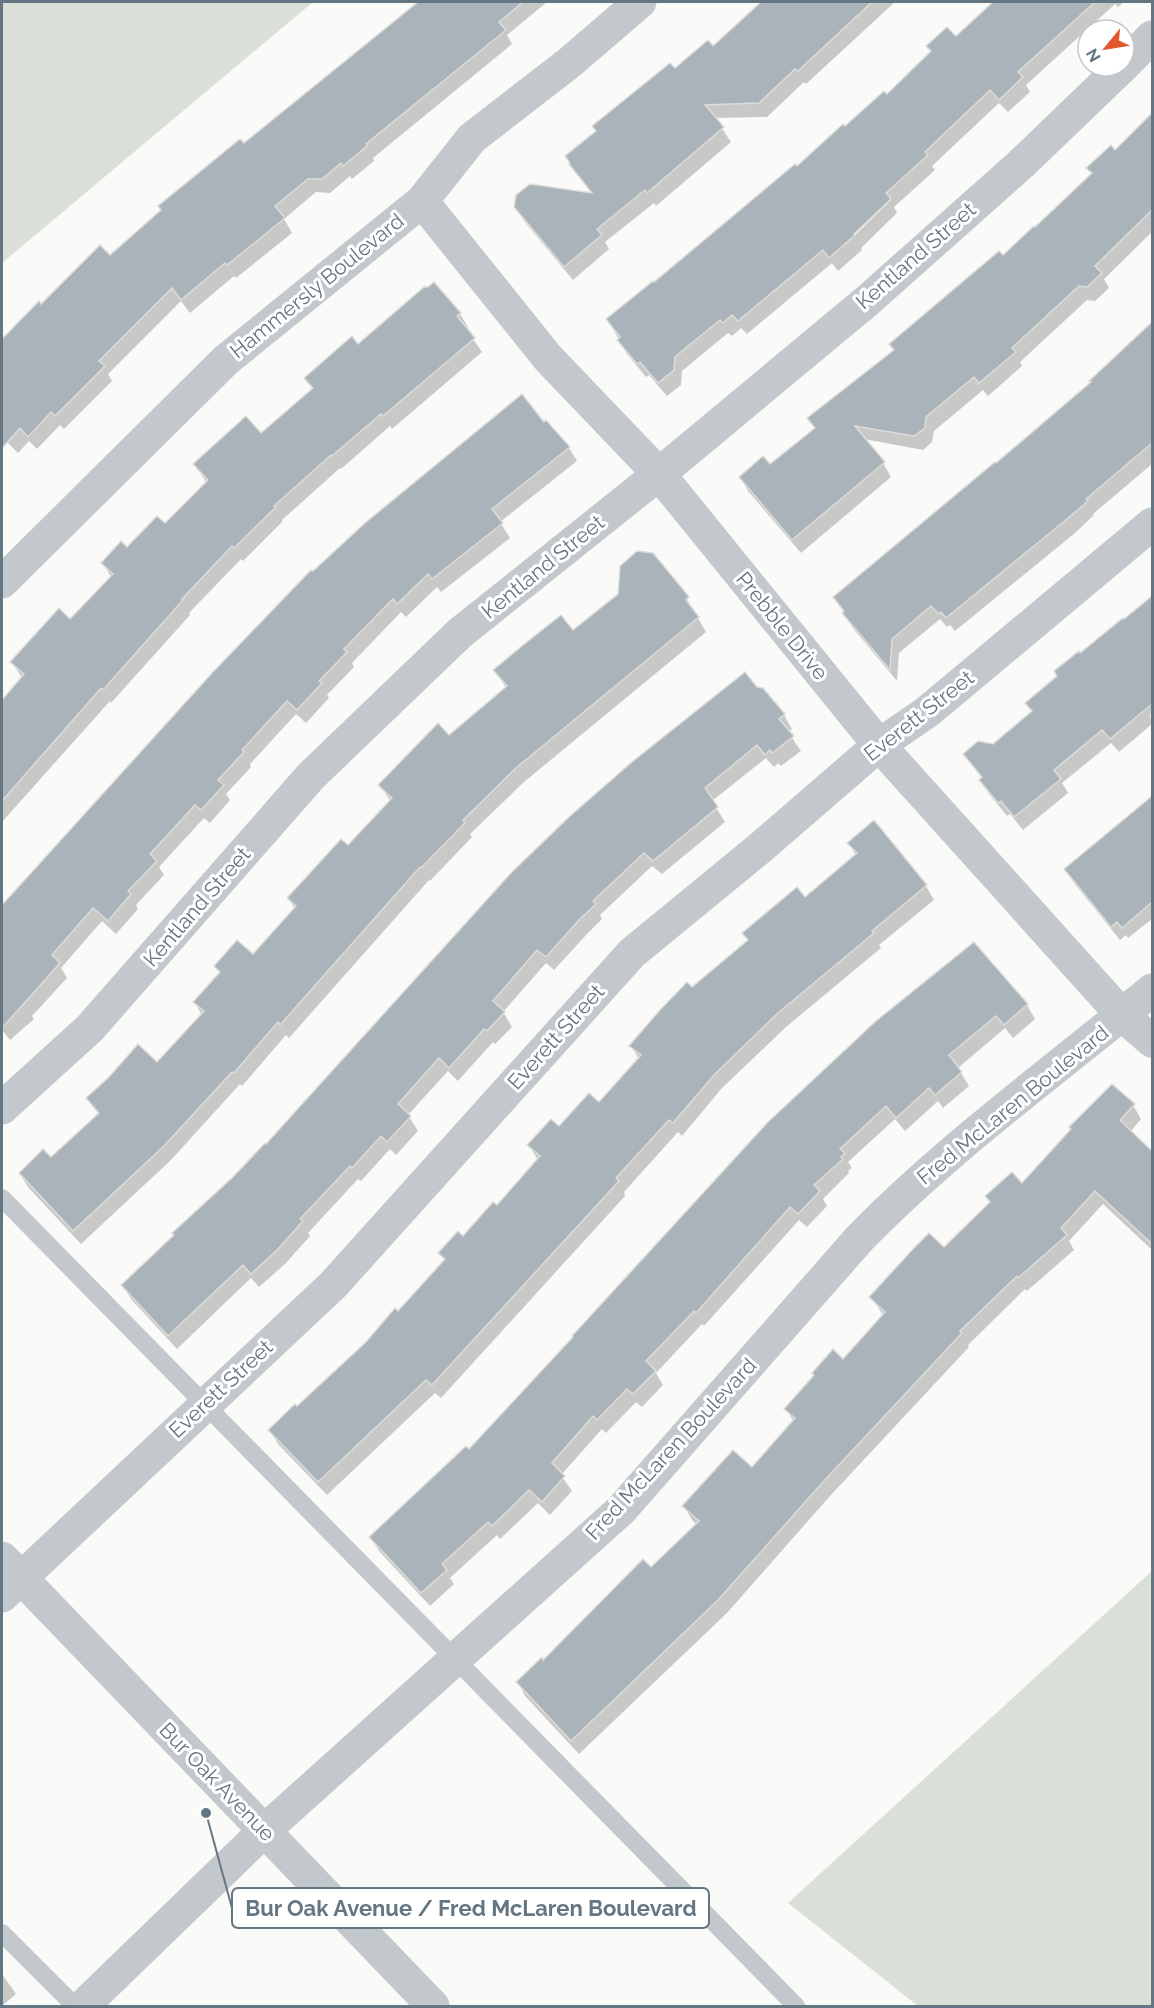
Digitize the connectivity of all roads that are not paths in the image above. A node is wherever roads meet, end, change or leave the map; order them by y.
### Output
1 (640, 2) edge
2 (1152, 37) edge
3 (1136, 52) edge
4 (1110, 78) edge
5 (422, 201) junction
6 (659, 474) junction
7 (1152, 524) edge
8 (2, 582) edge
9 (879, 745) junction
10 (1152, 990) edge
11 (1122, 1015) junction
12 (1152, 1041) edge
13 (2, 1108) edge
14 (2, 1198) edge
15 (204, 1405) junction
16 (8, 1577) edge
17 (455, 1660) junction
18 (264, 1831) junction
19 (2, 1933) edge
20 (75, 2007) edge
21 (83, 2007) edge
22 (433, 2007) edge
23 (796, 2007) edge

1 - 5 street, Hammersly Boulevard
2 - 3 street, Kentland Street
4 - 6 street, Kentland Street
5 - 6 street, Prebble Drive
5 - 8 street, Hammersly Boulevard
6 - 9 street, Prebble Drive
6 - 13 street, Kentland Street
7 - 9 street, Everett Street
9 - 11 street, Prebble Drive
9 - 15 street, Everett Street
10 - 11 street, Fred McLaren Boulevard
11 - 12 street, Prebble Drive
11 - 17 street, Fred McLaren Boulevard
14 - 15 lane
15 - 16 street, Everett Street
15 - 17 lane
16 - 18 street, Bur Oak Avenue
17 - 18 street, Fred McLaren Boulevard
17 - 23 lane
18 - 21 street, Fred McLaren Boulevard
18 - 22 street, Bur Oak Avenue
19 - 20 lane

